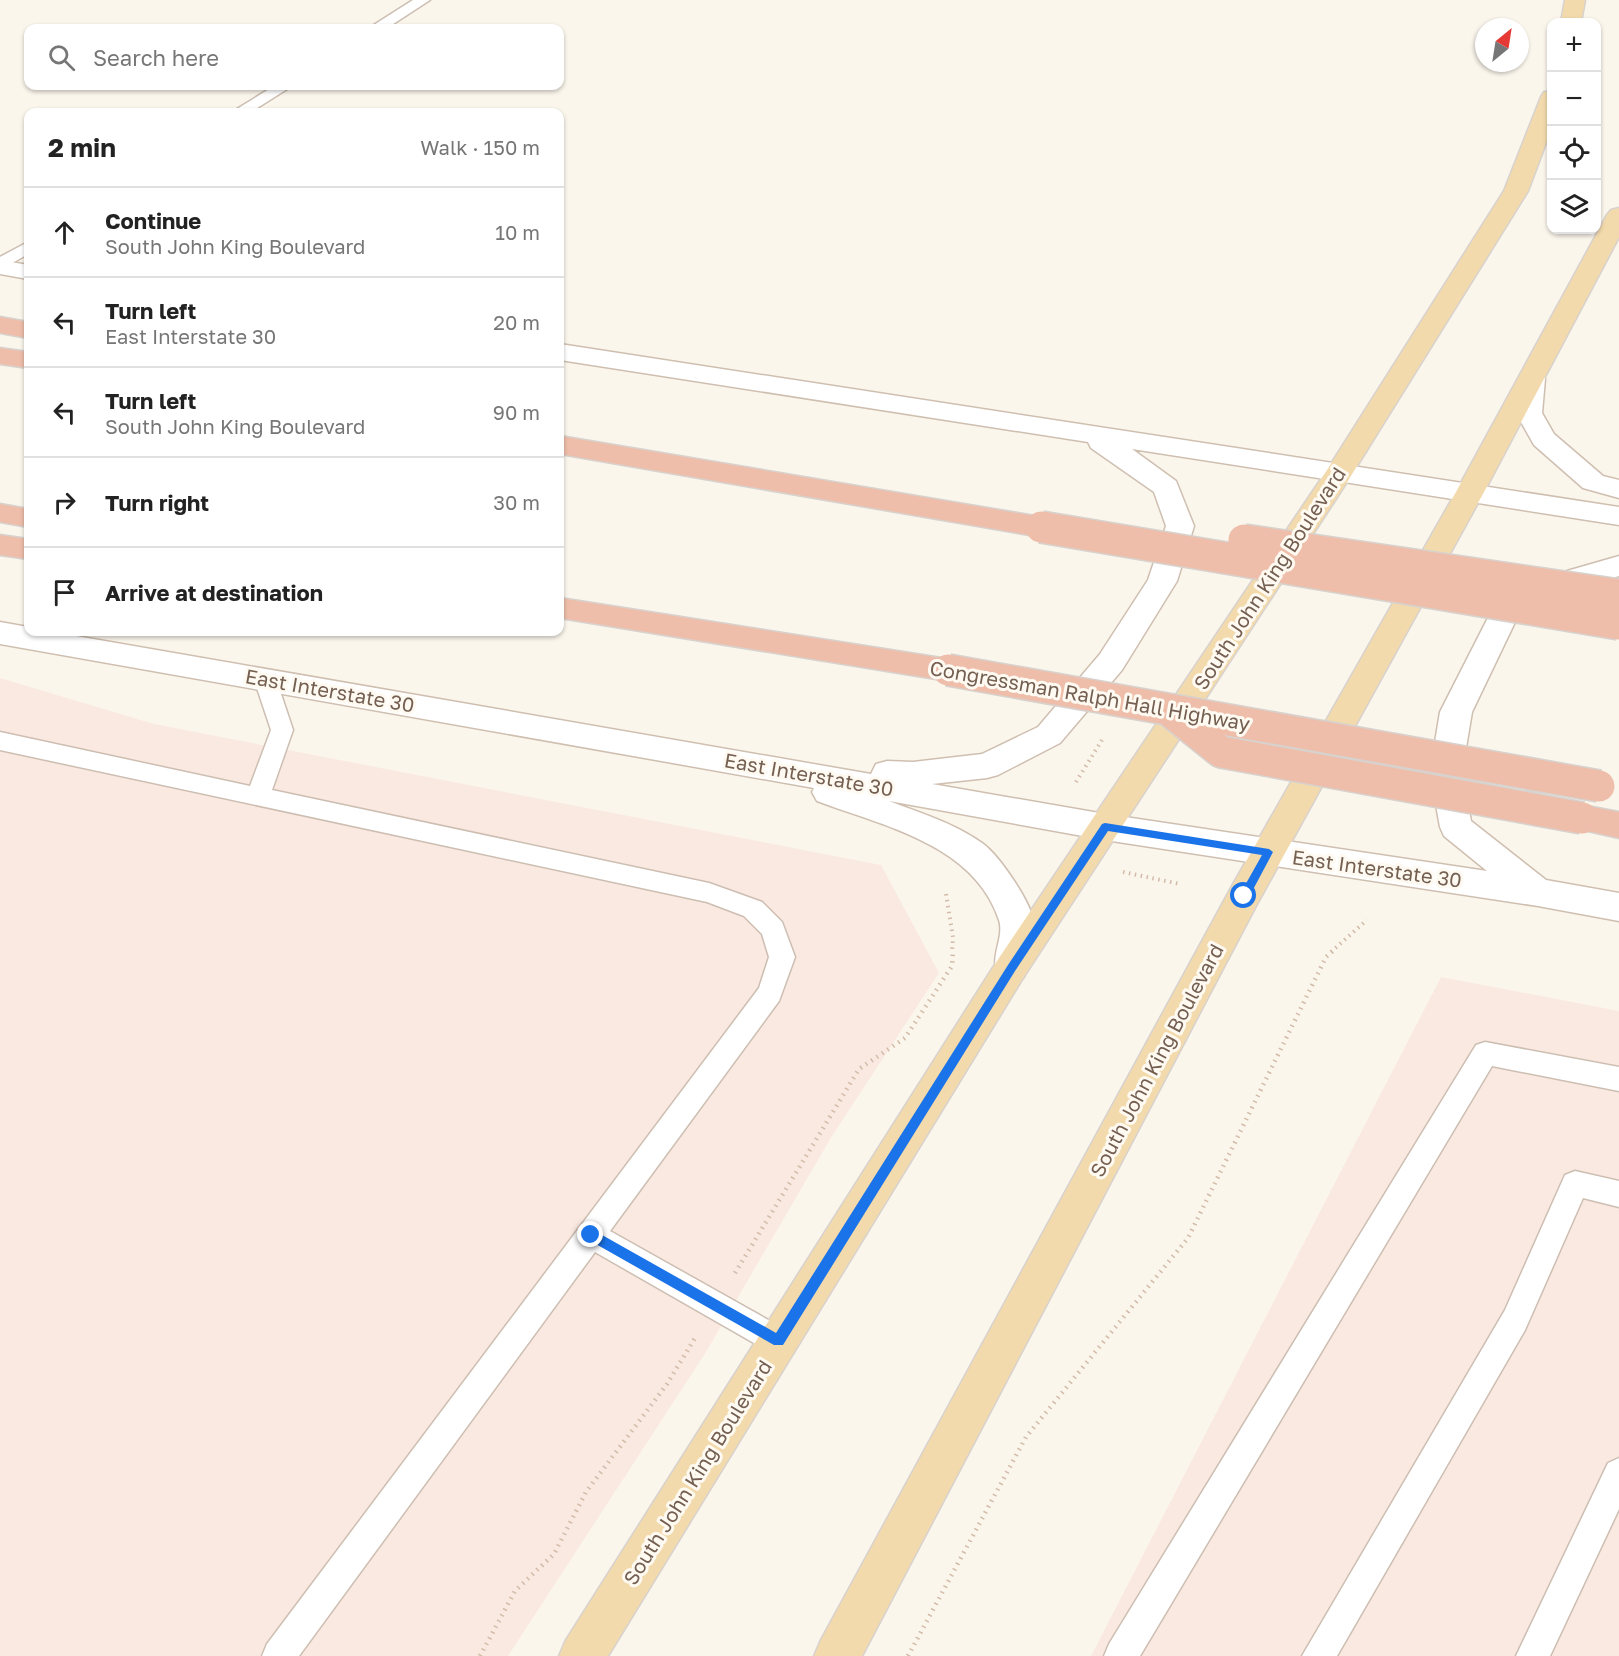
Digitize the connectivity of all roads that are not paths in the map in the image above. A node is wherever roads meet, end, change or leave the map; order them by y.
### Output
1 (423, 0) edge
2 (1575, 0) edge
3 (1572, 18) edge
4 (384, 24) edge
5 (277, 90) edge
6 (247, 108) edge
7 (1547, 108) edge
8 (1619, 215) edge
9 (24, 250) edge
10 (0, 266) edge
11 (24, 271) edge
12 (0, 325) edge
13 (24, 329) edge
14 (564, 353) edge
15 (0, 356) edge
16 (24, 359) edge
17 (1532, 379) junction
18 (1093, 436) junction
19 (564, 447) edge
20 (1339, 473) junction
21 (1619, 489) edge
22 (1470, 492) junction
23 (0, 513) edge
24 (1619, 516) edge
25 (24, 517) edge
26 (0, 545) edge
27 (24, 548) edge
28 (1200, 553) junction
29 (1619, 566) edge
30 (1619, 595) edge
31 (564, 609) edge
32 (1619, 624) edge
33 (0, 633) edge
34 (265, 679) junction
35 (1168, 709) junction
36 (0, 741) edge
37 (756, 765) junction
38 (1609, 788) edge
39 (258, 796) junction
40 (1619, 825) edge
41 (1105, 827) junction
42 (1269, 852) junction
43 (1538, 892) junction
44 (1619, 907) edge
45 (1011, 968) junction
46 (1619, 1079) edge
47 (1619, 1194) edge
48 (591, 1235) junction
49 (778, 1341) junction
50 (1619, 1474) edge
51 (279, 1656) edge
52 (582, 1656) edge
53 (837, 1656) edge
54 (1121, 1656) edge
55 (1319, 1656) edge
56 (1533, 1656) edge

1 - 4 lane
2 - 3 main road
5 - 6 lane
7 - 20 main road, South John King Boulevard
8 - 17 main road, South John King Boulevard
9 - 10 lane
10 - 11 main road
12 - 13 highway
14 - 18 main road
15 - 16 highway
17 - 21 main road
17 - 22 main road, South John King Boulevard
18 - 20 main road
18 - 37 main road
19 - 28 highway, bridge
20 - 22 main road
20 - 41 main road, South John King Boulevard
22 - 24 main road
22 - 42 main road, South John King Boulevard
23 - 25 highway
26 - 27 highway
28 - 30 highway, bridge
28 - 32 highway, bridge
29 - 43 main road
31 - 35 highway, Congressman Ralph Hall Highway, bridge
33 - 34 main road, East Interstate 30
34 - 37 main road, East Interstate 30
34 - 39 lane
35 - 38 highway, Congressman Ralph Hall Highway, bridge
35 - 40 highway, bridge
36 - 39 lane
37 - 41 main road, East Interstate 30
37 - 45 main road
39 - 48 lane
41 - 42 main road, East Interstate 30
41 - 45 main road, South John King Boulevard
42 - 43 main road, East Interstate 30
42 - 53 main road, South John King Boulevard
43 - 44 main road, East Interstate 30
45 - 49 main road, South John King Boulevard
46 - 54 lane
47 - 55 lane
48 - 49 lane
48 - 51 lane
49 - 52 main road, South John King Boulevard
50 - 56 lane

